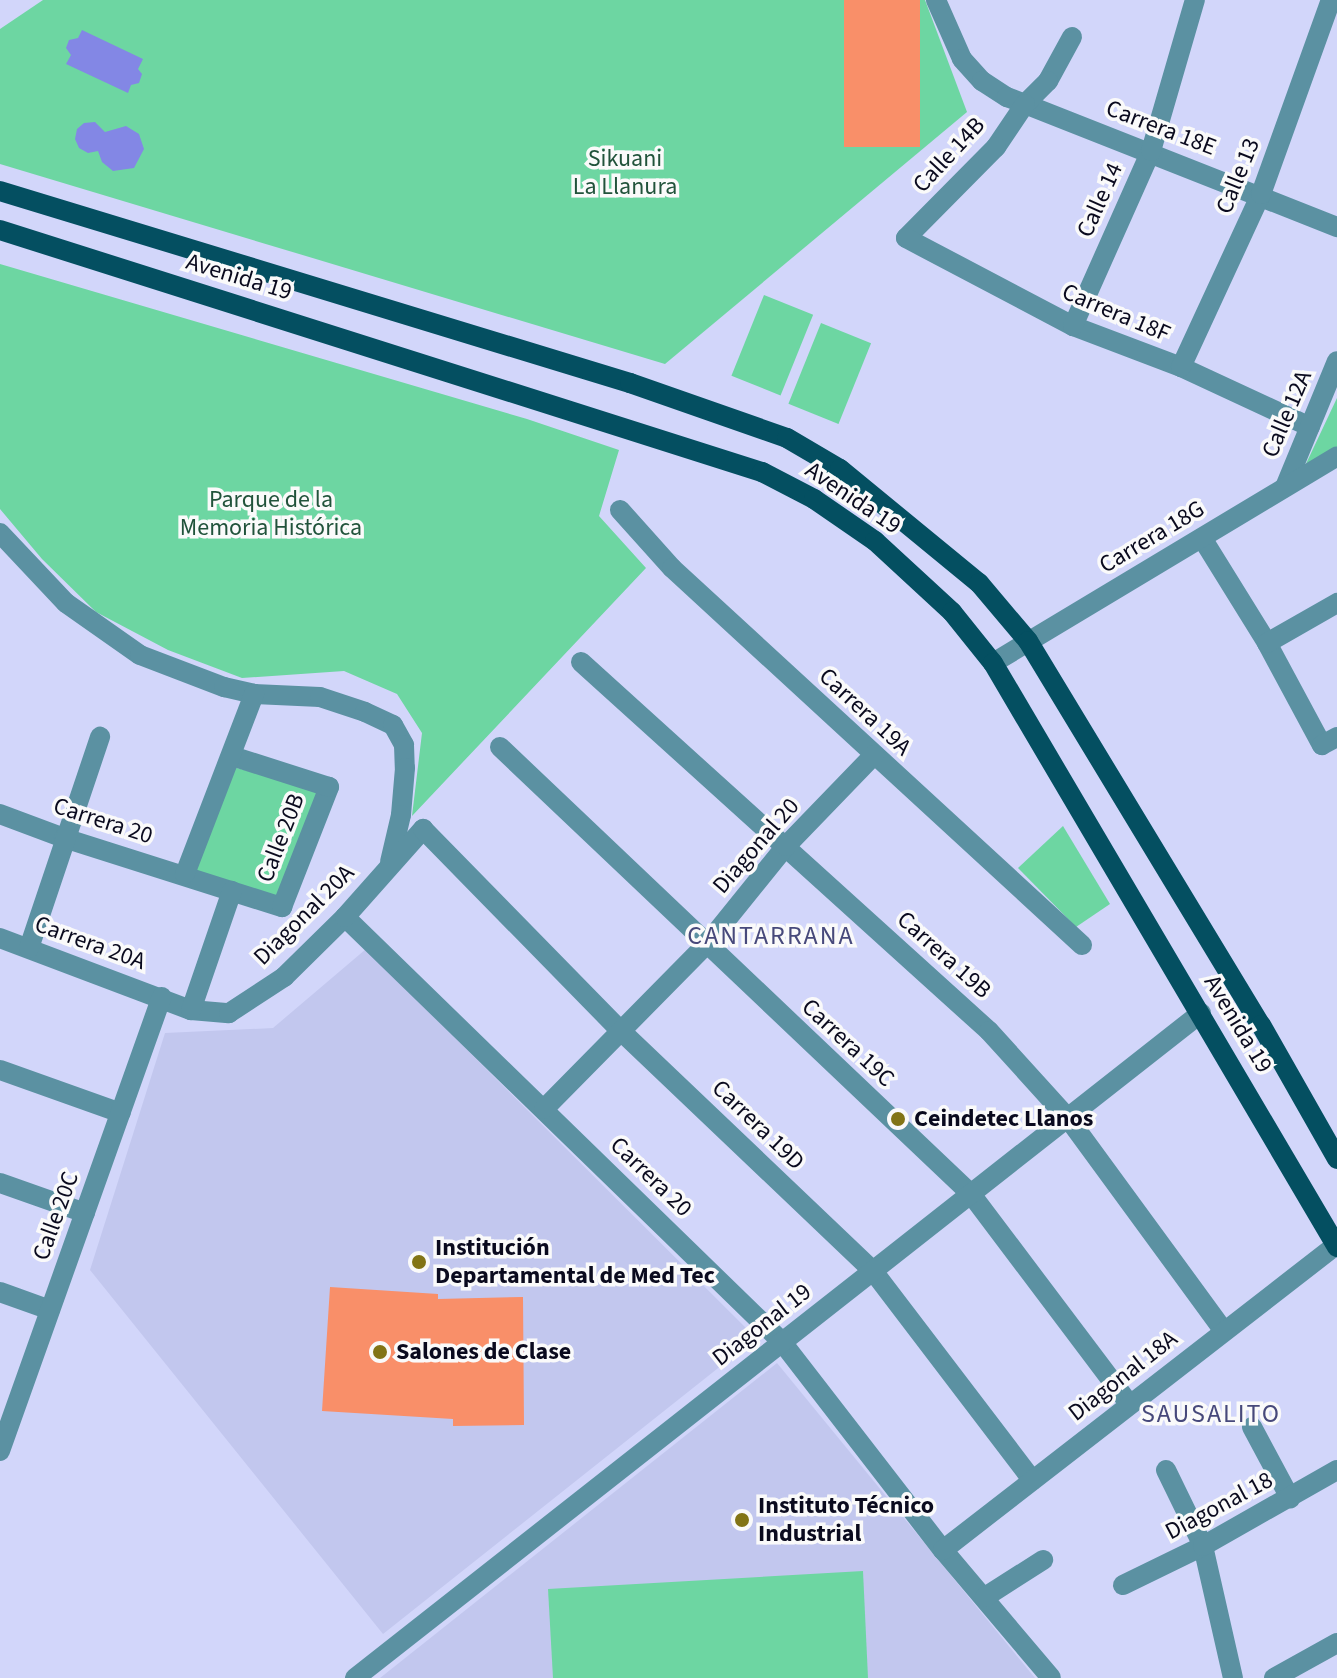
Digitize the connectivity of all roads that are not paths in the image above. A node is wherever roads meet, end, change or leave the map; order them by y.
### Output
1 (936, 0) edge
2 (1195, 0) edge
3 (1331, 0) edge
4 (1072, 37) dead end
5 (1025, 104) junction
6 (1151, 151) junction
7 (0, 191) edge
8 (1261, 194) junction
9 (1337, 227) edge
10 (0, 230) edge
11 (906, 238) joint
12 (1073, 326) junction
13 (1337, 361) edge
14 (1181, 367) junction
15 (1310, 427) junction
16 (1337, 456) edge
17 (1285, 487) junction
18 (620, 510) dead end
19 (0, 533) edge
20 (1202, 538) junction
21 (1337, 603) edge
22 (1028, 641) junction
23 (1267, 643) junction
24 (581, 662) dead end
25 (993, 663) junction
26 (254, 694) junction
27 (100, 737) dead end
28 (1330, 741) edge
29 (500, 747) dead end
30 (874, 755) junction
31 (232, 756) junction
32 (0, 814) edge
33 (423, 829) joint
34 (64, 838) junction
35 (786, 846) junction
36 (390, 862) junction
37 (185, 874) junction
38 (232, 891) junction
39 (282, 907) joint
40 (345, 917) junction
41 (1, 943) edge
42 (706, 945) junction
43 (1082, 945) dead end
44 (29, 948) junction
45 (162, 997) junction
46 (191, 1010) junction
47 (1201, 1013) junction
48 (621, 1031) junction
49 (0, 1070) edge
50 (544, 1109) junction
51 (121, 1113) junction
52 (1068, 1118) junction
53 (1337, 1159) edge
54 (0, 1183) edge
55 (971, 1194) junction
56 (85, 1213) junction
57 (1336, 1246) edge
58 (873, 1271) junction
59 (0, 1292) edge
60 (50, 1310) junction
61 (1224, 1331) junction
62 (782, 1342) junction
63 (1129, 1404) junction
64 (8, 1406) edge
65 (1252, 1427) dead end
66 (0, 1451) edge
67 (1166, 1470) dead end
68 (1337, 1470) edge
69 (1032, 1480) junction
70 (1290, 1498) junction
71 (1203, 1546) junction
72 (943, 1550) junction
73 (1043, 1560) dead end
74 (1123, 1585) dead end
75 (985, 1597) junction
76 (1337, 1643) edge
77 (355, 1678) edge
78 (1051, 1678) edge
79 (1233, 1678) edge
80 (1274, 1678) edge

1 - 5 street, Carrera 18E
2 - 6 street, Calle 14
3 - 8 street, Calle 13
4 - 5 street, Calle 14B
5 - 6 street, Carrera 18E
5 - 11 street, Calle 14B
6 - 8 street, Carrera 18E
6 - 12 street, Calle 14
7 - 22 main road, Avenida 19
8 - 9 street, Carrera 18E
8 - 14 street, Calle 13
10 - 25 main road, Avenida 19
11 - 12 street, Carrera 18F
12 - 14 street, Carrera 18F
13 - 15 street, Calle 12A
14 - 15 street, Carrera 18F
15 - 17 street, Calle 12A
16 - 17 street, Carrera 18G
17 - 20 street, Carrera 18G
18 - 30 street, Carrera 19A
19 - 26 street
20 - 22 street, Carrera 18G
20 - 23 street
21 - 23 street
22 - 25 street, Carrera 18G
22 - 53 main road, Avenida 19
23 - 28 street
24 - 35 street, Carrera 19B
25 - 47 main road, Avenida 19
26 - 31 street
26 - 36 street
27 - 34 street
29 - 42 street, Carrera 19C
30 - 35 street, Diagonal 20
30 - 43 street, Carrera 19A
31 - 37 street
31 - 39 street, Calle 20B
32 - 34 street, Carrera 20
33 - 36 street, Diagonal 20A
33 - 48 street, Carrera 19D
34 - 37 street, Carrera 20
34 - 44 street
35 - 42 street, Diagonal 20
35 - 52 street, Carrera 19B
36 - 40 street, Diagonal 20A
37 - 38 street, Carrera 20
38 - 39 street, Carrera 20
38 - 46 street, Calle 20B
40 - 46 street, Diagonal 20A
40 - 50 street, Carrera 20
41 - 44 street, Carrera 20A
42 - 48 street, Diagonal 20
42 - 55 street, Carrera 19C
44 - 45 street, Carrera 20A
45 - 46 street, Diagonal 20A
45 - 51 street, Calle 20C
47 - 52 street, Diagonal 19
47 - 57 main road, Avenida 19
48 - 50 street, Diagonal 20
48 - 58 street, Carrera 19D
49 - 51 street
50 - 62 street, Carrera 20
51 - 56 street, Calle 20C
52 - 55 street, Diagonal 19
52 - 61 street, Carrera 19B
54 - 56 street
55 - 58 street, Diagonal 19
55 - 63 street, Carrera 19C
56 - 60 street, Calle 20C
57 - 61 street, Diagonal 18A
58 - 62 street, Diagonal 19
58 - 69 street, Carrera 19D
59 - 60 street
60 - 64 street, Calle 20C
61 - 63 street, Diagonal 18A
62 - 72 street, Carrera 20
62 - 77 street, Diagonal 19
63 - 69 street, Diagonal 18A
64 - 66 street, Calle 20C
65 - 70 street
67 - 71 street
68 - 70 street, Diagonal 18
69 - 72 street, Diagonal 18A
70 - 71 street, Diagonal 18
71 - 74 street, Diagonal 18
71 - 79 street
72 - 75 street, Carrera 20
73 - 75 street
75 - 78 street, Carrera 20
76 - 80 street

